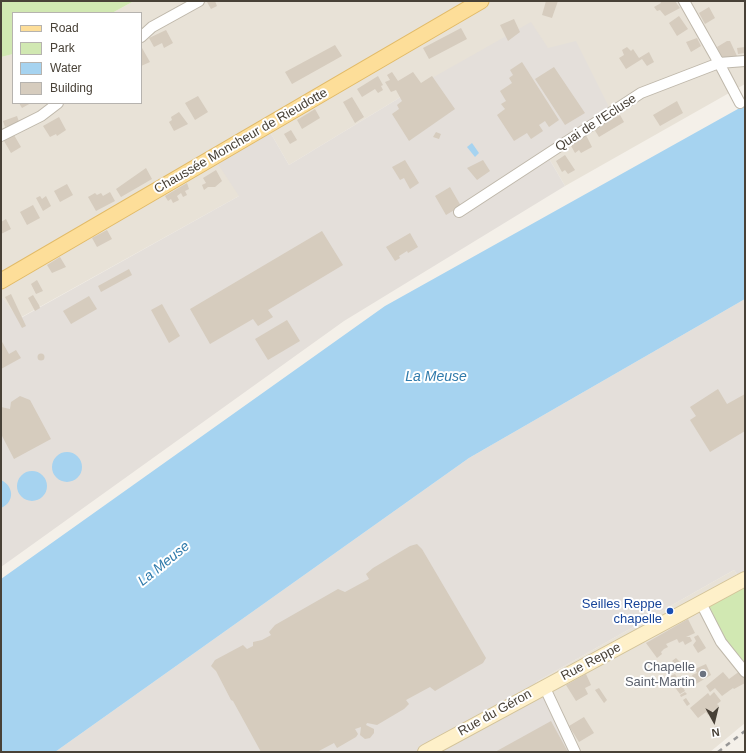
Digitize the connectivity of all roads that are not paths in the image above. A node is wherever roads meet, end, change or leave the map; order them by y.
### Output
1 (199, 1) edge
2 (481, 1) edge
3 (684, 1) edge
4 (142, 36) edge
5 (745, 61) edge
6 (720, 62) junction
7 (57, 104) edge
8 (740, 104) dead end
9 (1, 136) edge
10 (459, 212) dead end
11 (1, 281) edge
12 (745, 579) edge
13 (701, 603) junction
14 (745, 672) edge
15 (544, 686) junction
16 (425, 752) edge
17 (575, 752) edge

1 - 4 street
2 - 11 main road, Chaussée Moncheur de Rieudotte
3 - 6 street
5 - 6 street, Quai de l'Ecluse
6 - 8 street
6 - 10 street, Quai de l'Ecluse
7 - 9 street
12 - 13 main road, Rue Reppe
13 - 14 street
13 - 15 main road, Rue Reppe
15 - 16 main road, Rue du Géron
15 - 17 street

